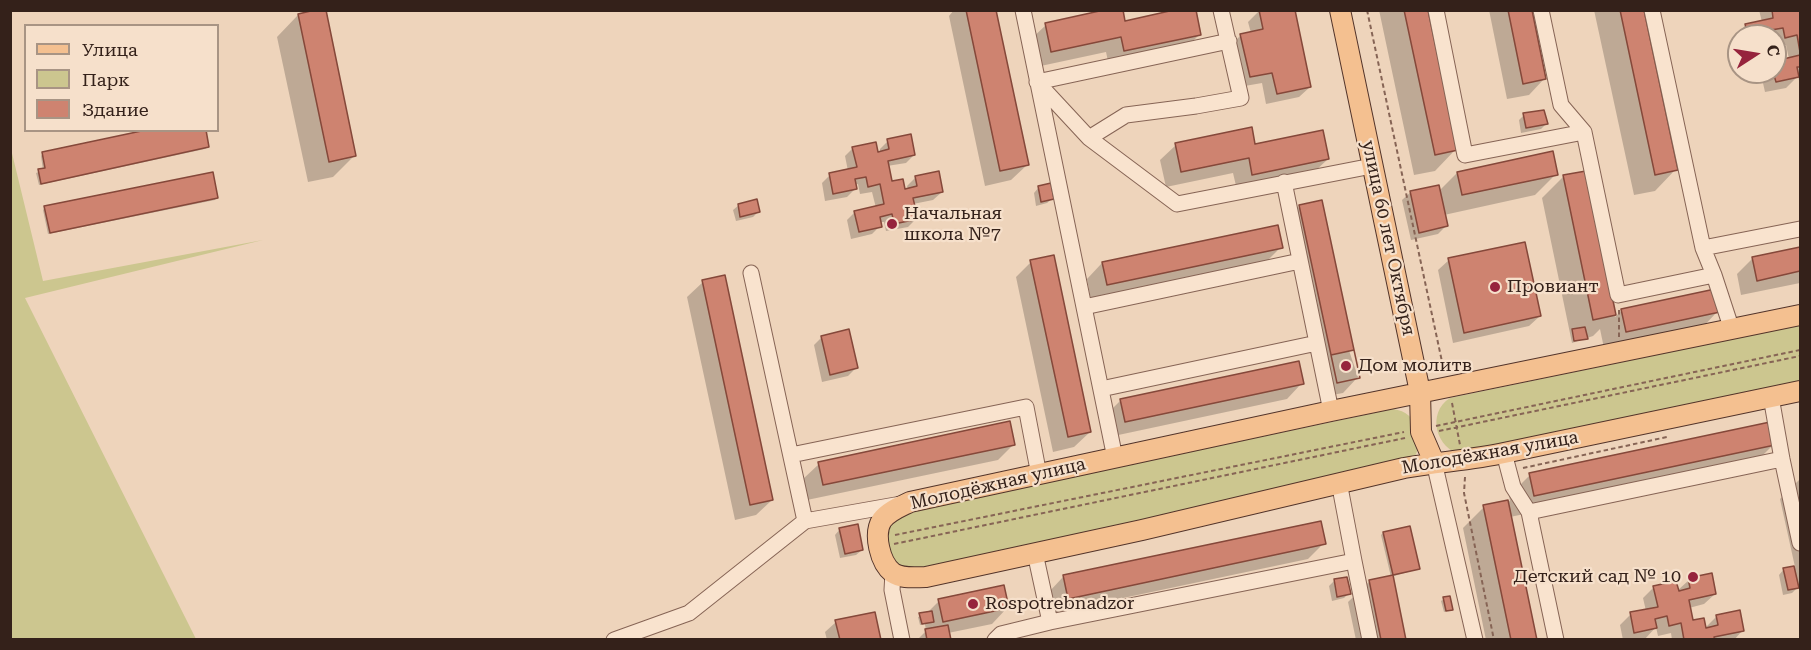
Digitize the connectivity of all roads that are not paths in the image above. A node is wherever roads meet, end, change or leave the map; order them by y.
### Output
1 (1023, 10) edge
2 (1221, 10) edge
3 (1340, 10) edge
4 (1436, 10) edge
5 (1541, 10) edge
6 (1652, 10) edge
7 (1229, 41) junction
8 (1037, 81) junction
9 (1584, 132) junction
10 (1089, 138) junction
11 (1372, 166) junction
12 (1284, 182) junction
13 (1800, 229) edge
14 (1703, 248) junction
15 (1300, 261) junction
16 (751, 273) dead end
17 (1714, 275) junction
18 (1084, 307) junction
19 (1800, 315) edge
20 (1732, 330) junction
21 (1317, 344) junction
22 (1101, 389) junction
23 (1800, 391) edge
24 (1420, 392) junction
25 (1771, 397) junction
26 (1330, 411) junction
27 (1504, 453) junction
28 (791, 455) junction
29 (1115, 458) junction
30 (1782, 459) junction
31 (1434, 462) junction
32 (1039, 475) junction
33 (1339, 482) junction
34 (910, 502) junction
35 (1529, 512) junction
36 (805, 521) junction
37 (1800, 543) edge
38 (1035, 553) junction
39 (1354, 561) junction
40 (893, 573) junction
41 (1050, 622) junction
42 (1472, 638) edge
43 (614, 639) edge
44 (902, 639) edge
45 (995, 639) edge
46 (1370, 639) edge
47 (1556, 639) edge

1 - 8 street
2 - 7 street
3 - 11 main road, улица 60 лет Октября
4 - 9 street
5 - 9 street
6 - 14 street
7 - 8 street
7 - 10 street
8 - 10 street
8 - 18 street
9 - 17 street
10 - 12 street
11 - 12 street
11 - 24 main road, улица 60 лет Октября
12 - 15 street
13 - 14 street
14 - 17 street
15 - 18 street
15 - 21 street
16 - 28 street
17 - 20 street
18 - 22 street
19 - 20 main road, Молодёжная улица
20 - 24 main road, Молодёжная улица
21 - 22 street
21 - 26 street
22 - 29 street
23 - 25 main road, Молодёжная улица
24 - 26 main road, Молодёжная улица
24 - 31 main road, улица 60 лет Октября
25 - 27 main road, Молодёжная улица
25 - 30 street
26 - 29 main road, Молодёжная улица
27 - 31 main road, Молодёжная улица
27 - 35 street
28 - 32 street
28 - 36 street
29 - 32 main road, Молодёжная улица
30 - 35 street
30 - 37 street
31 - 33 main road, Молодёжная улица
31 - 42 street, улица 60 лет Октября
32 - 34 main road, Молодёжная улица
33 - 38 main road, Молодёжная улица
33 - 39 street
34 - 36 street
34 - 40 main road, Молодёжная улица
35 - 47 street
36 - 43 street
38 - 40 main road, Молодёжная улица
38 - 41 street
39 - 41 street
39 - 46 street
40 - 44 street
41 - 45 street

